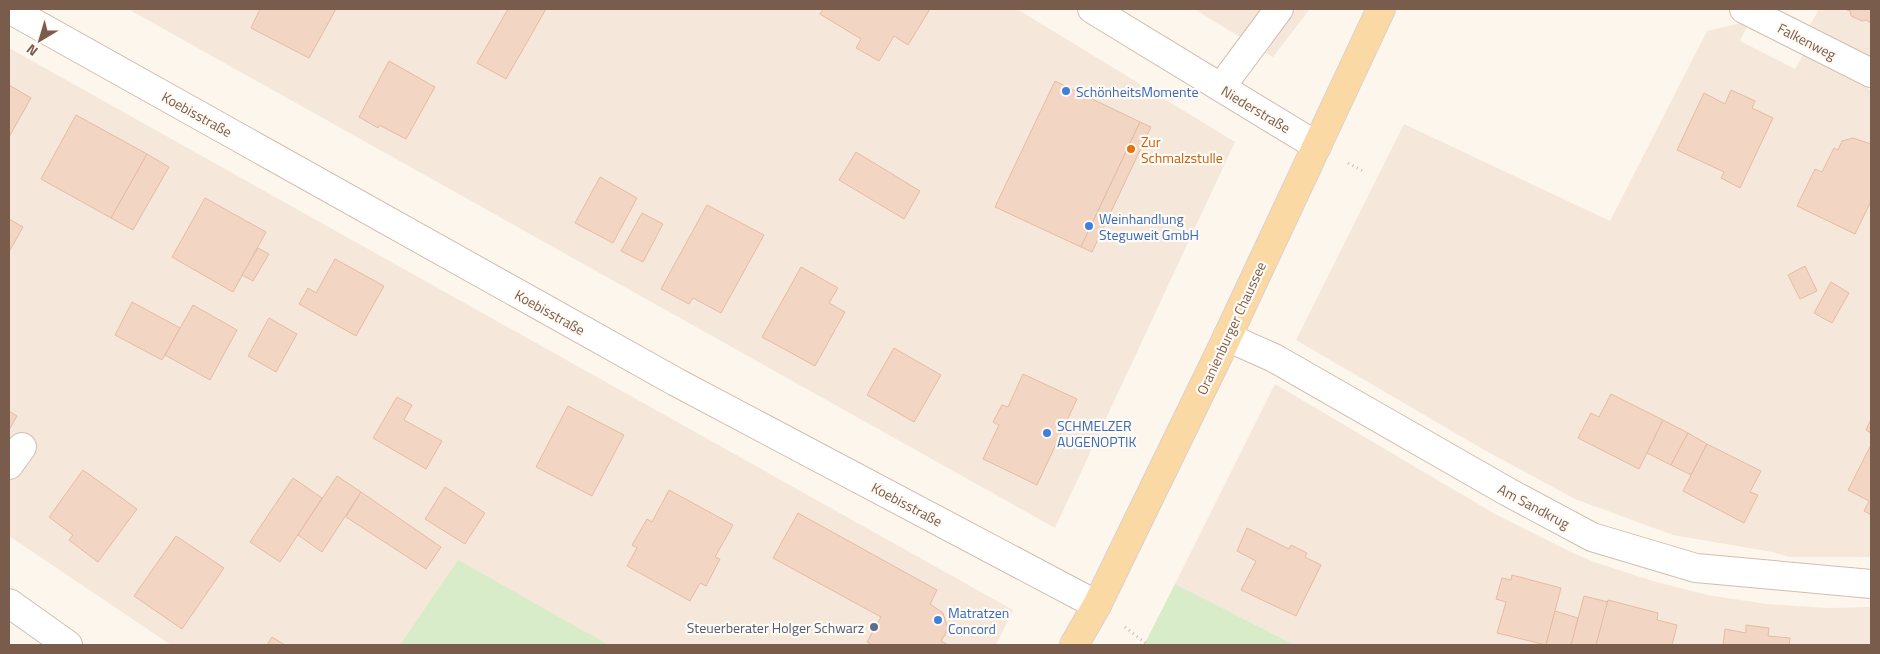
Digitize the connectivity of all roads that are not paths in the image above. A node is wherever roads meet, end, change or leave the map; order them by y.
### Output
1 (9, 9) edge
2 (1092, 9) edge
3 (1279, 9) edge
4 (1381, 9) edge
5 (1744, 9) edge
6 (1871, 73) edge
7 (1221, 87) junction
8 (1318, 146) junction
9 (1227, 337) junction
10 (1871, 584) edge
11 (9, 603) edge
12 (1097, 605) junction
13 (68, 645) edge
14 (1074, 645) edge

1 - 12 street, Koebisstraße
2 - 7 street, Niederstraße
3 - 7 street
4 - 8 main road, Oranienburger Chaussee
5 - 6 street, Falkenweg
7 - 8 street, Niederstraße
8 - 9 main road, Oranienburger Chaussee
9 - 10 street, Am Sandkrug
9 - 12 main road, Oranienburger Chaussee
11 - 13 street
12 - 14 main road, Oranienburger Chaussee

